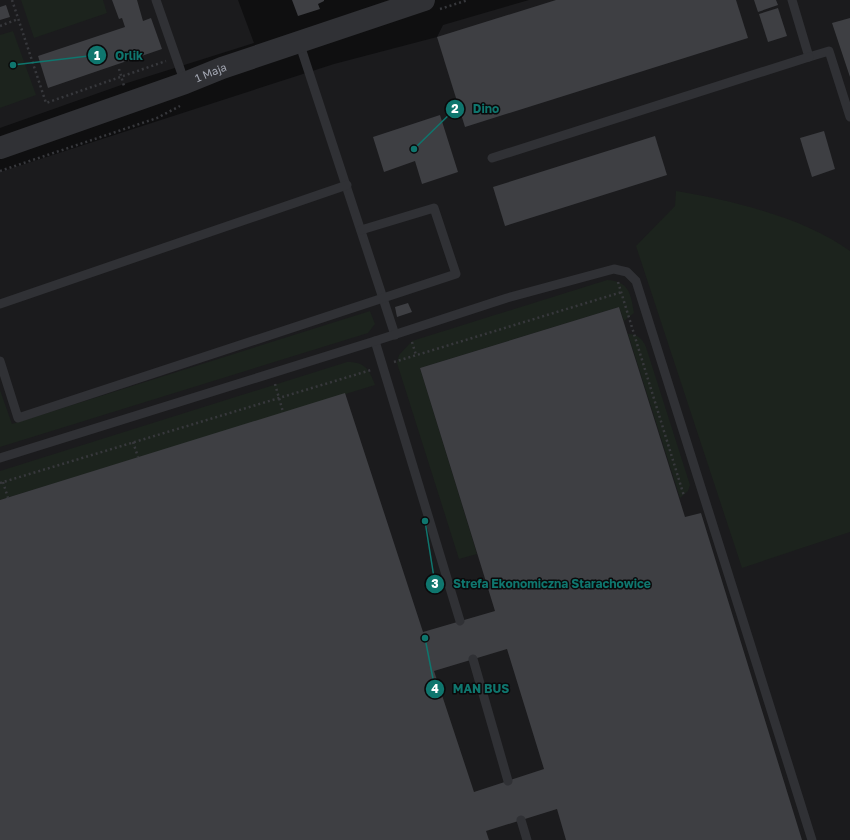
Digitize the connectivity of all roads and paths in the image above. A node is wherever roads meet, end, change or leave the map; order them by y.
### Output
1 (12, 0) edge
2 (156, 0) edge
3 (424, 0) edge
4 (792, 0) edge
5 (18, 19) junction
6 (0, 26) edge
7 (300, 42) junction
8 (809, 57) junction
9 (176, 58) junction
10 (119, 69) dead end
11 (121, 76) junction
12 (185, 84) junction
13 (126, 90) dead end
14 (850, 118) edge
15 (0, 148) edge
16 (492, 158) dead end
17 (347, 186) junction
18 (361, 230) junction
19 (614, 269) junction
20 (622, 292) junction
21 (383, 298) junction
22 (0, 304) edge
23 (395, 335) junction
24 (375, 341) junction
25 (0, 361) edge
26 (382, 366) junction
27 (272, 374) junction
28 (279, 398) junction
29 (284, 412) dead end
30 (133, 442) junction
31 (0, 458) edge
32 (138, 458) dead end
33 (2, 482) edge
34 (684, 496) dead end
35 (8, 498) dead end
36 (460, 621) dead end
37 (473, 659) dead end
38 (508, 781) dead end
39 (521, 820) dead end
40 (527, 840) edge
41 (812, 840) edge

1 - 5 path
2 - 9 lane
3 - 7 street, 1 Maja
4 - 8 lane
5 - 6 path
5 - 11 path
7 - 12 street, 1 Maja
7 - 17 lane
8 - 14 lane
8 - 16 lane
9 - 11 path
9 - 12 lane
10 - 11 path
11 - 13 path
12 - 15 street, 1 Maja
17 - 18 lane
17 - 22 lane
18 - 21 lane
18 - 21 lane
19 - 20 path
19 - 23 lane
19 - 41 lane
20 - 26 path
20 - 34 path
21 - 23 lane
21 - 25 lane
23 - 24 lane
24 - 26 lane
24 - 27 lane
26 - 28 path
26 - 36 lane
27 - 28 path
27 - 31 lane
28 - 29 path
28 - 30 path
30 - 32 path
30 - 33 path
33 - 35 path
37 - 38 lane
39 - 40 lane

